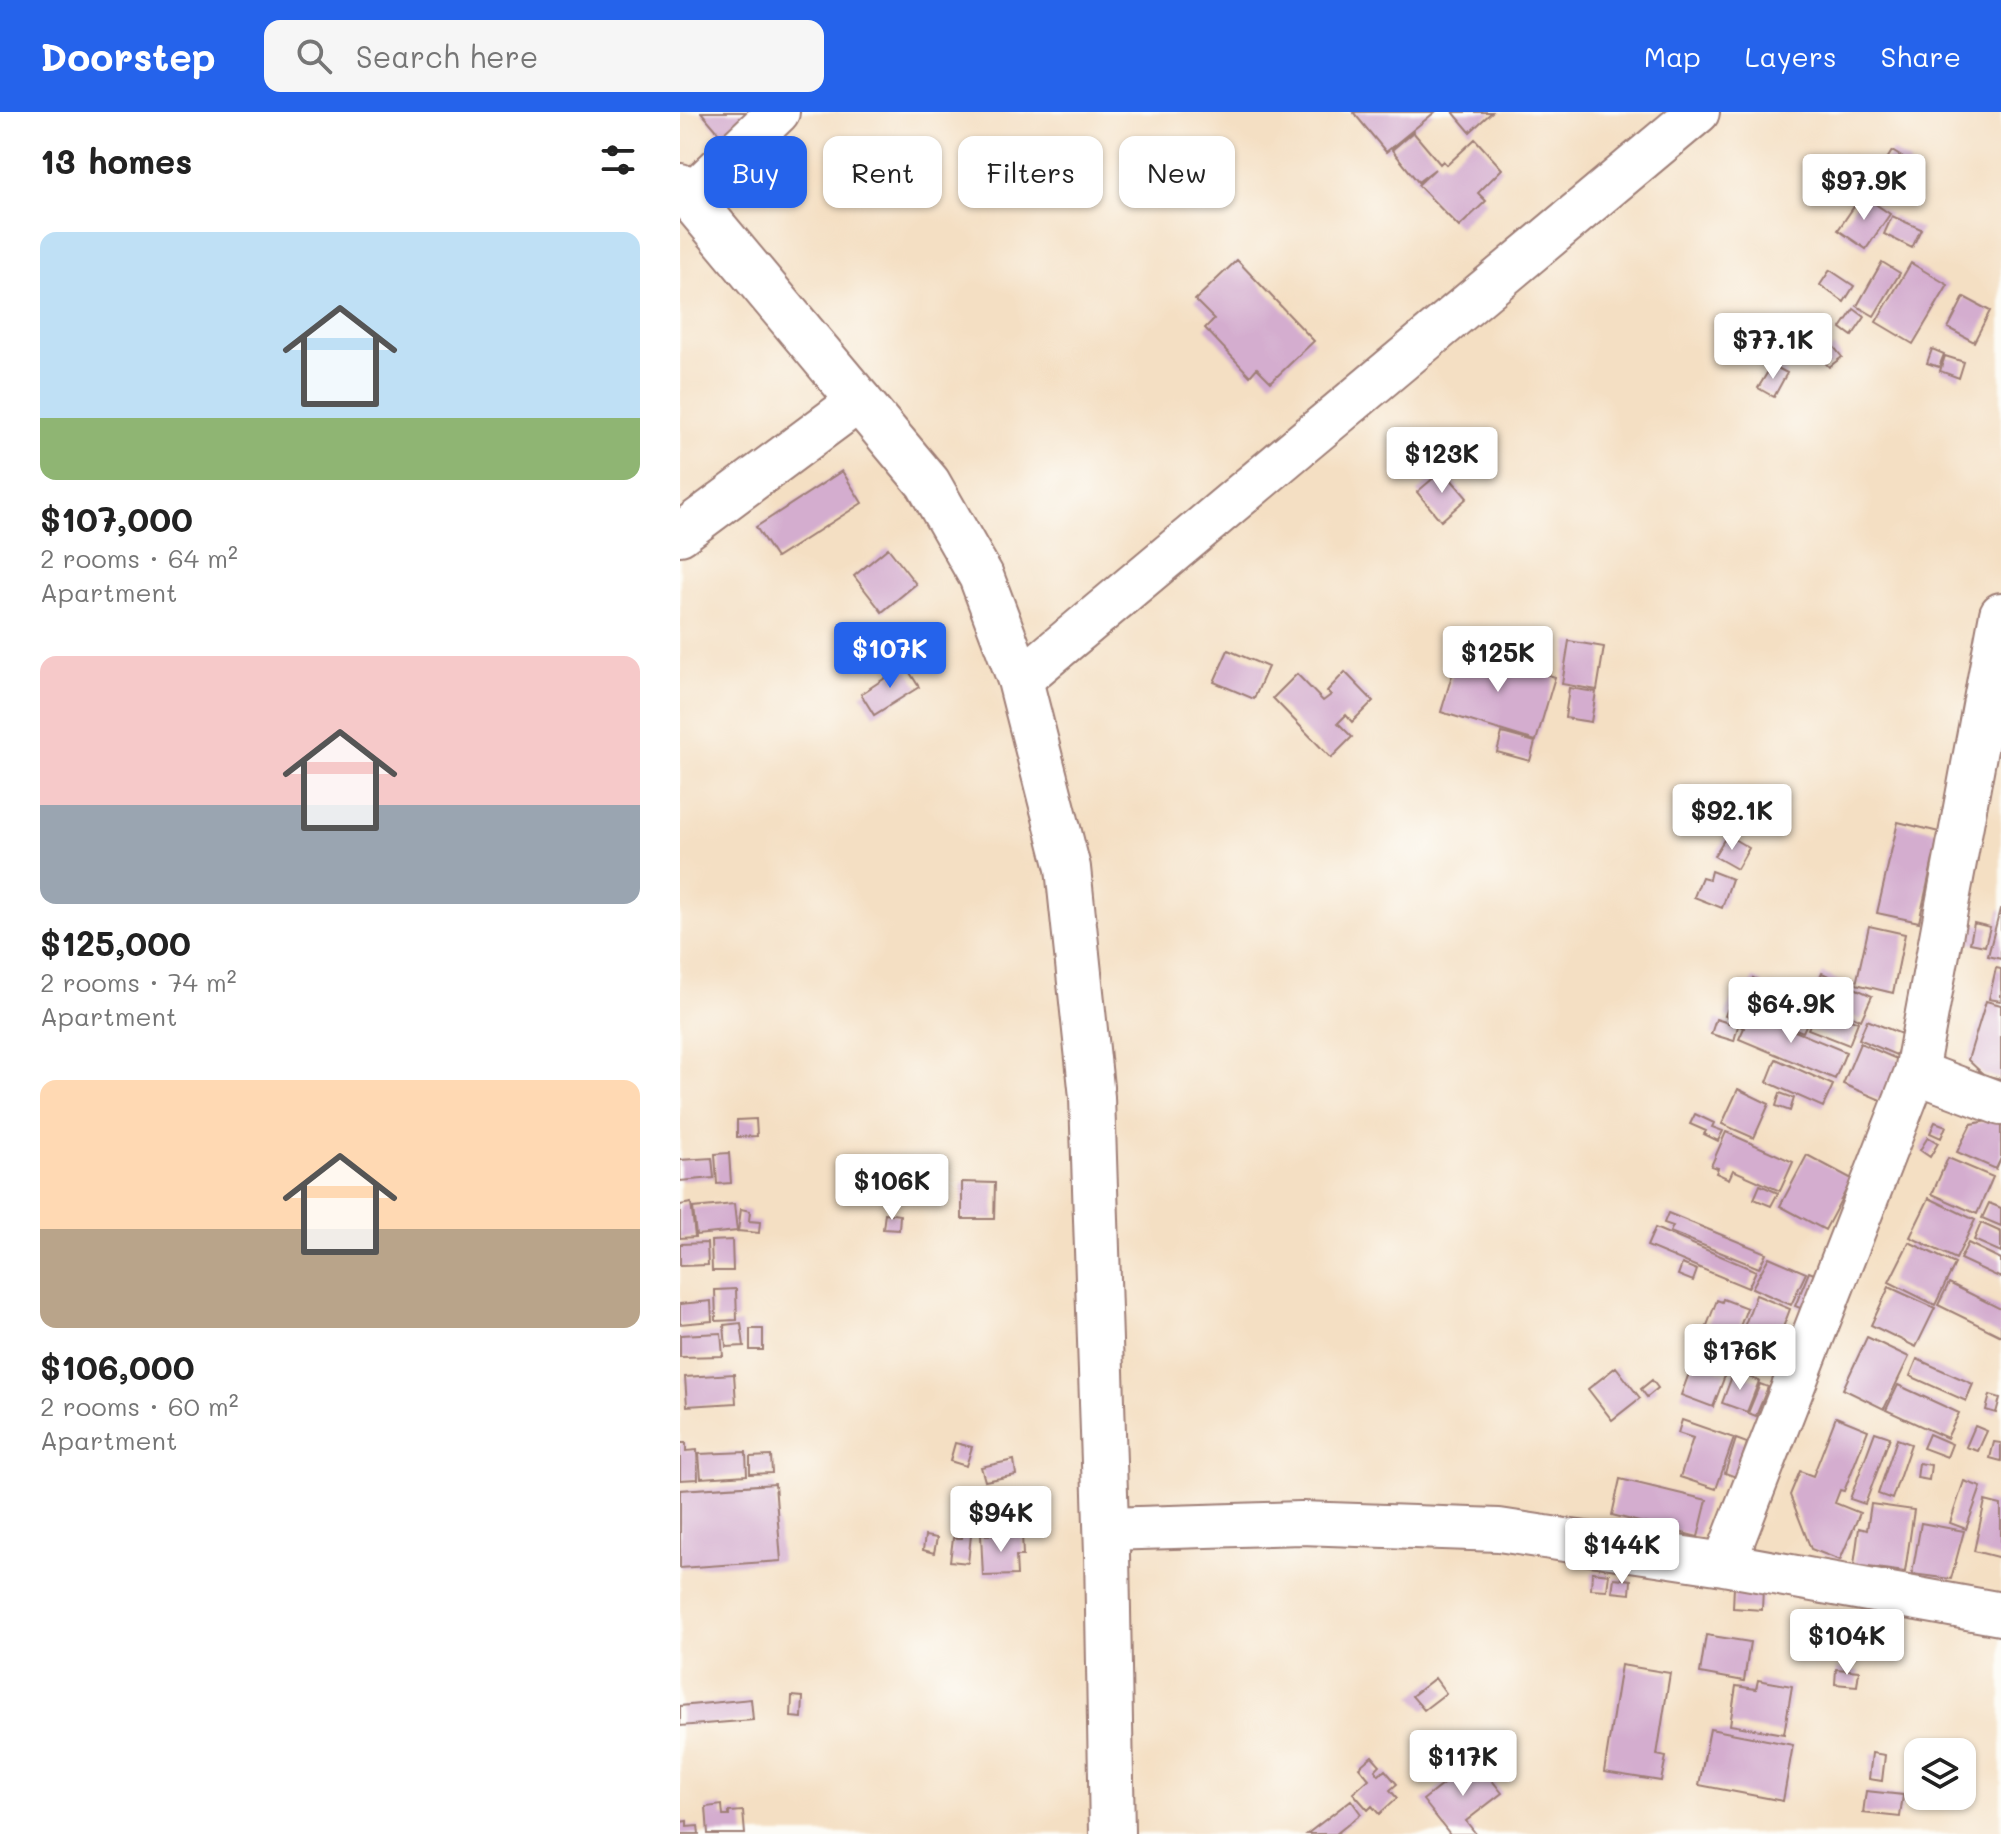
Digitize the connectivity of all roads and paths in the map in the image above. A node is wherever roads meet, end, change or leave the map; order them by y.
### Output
1 (778, 112) edge
2 (1698, 112) edge
3 (684, 192) edge
4 (860, 400) junction
5 (680, 534) edge
6 (2001, 614) edge
7 (1020, 680) junction
8 (1916, 1072) junction
9 (2001, 1104) edge
10 (1107, 1529) junction
11 (1724, 1564) junction
12 (2001, 1614) edge
13 (1112, 1834) edge

1 - 3 street
2 - 7 street
3 - 4 main road
4 - 5 street
4 - 7 main road
6 - 8 street
7 - 10 main road
8 - 9 street
8 - 11 street
10 - 11 street
10 - 13 main road
11 - 12 street

